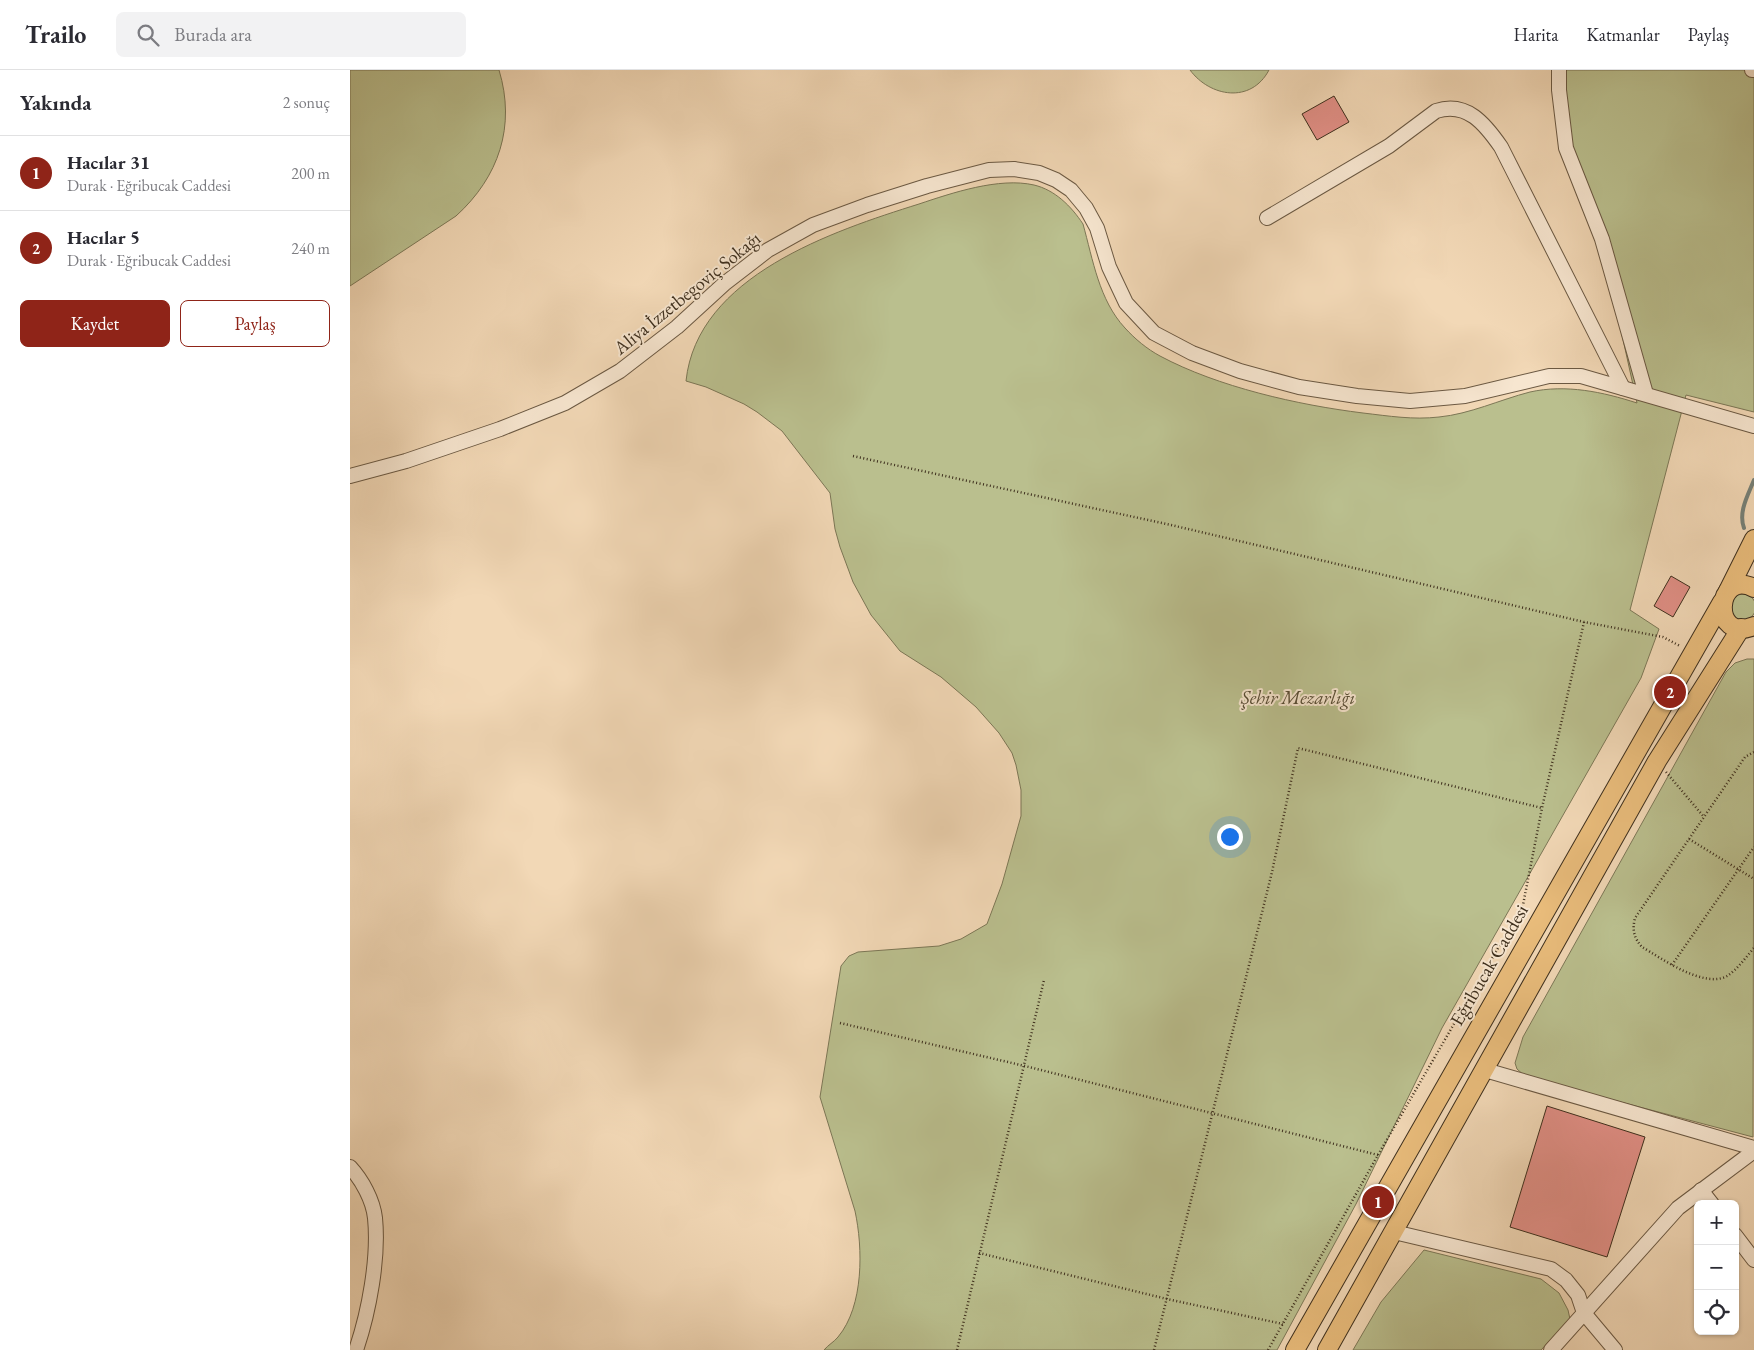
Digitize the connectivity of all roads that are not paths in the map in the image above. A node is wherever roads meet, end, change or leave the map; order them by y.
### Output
1 (1559, 70) edge
2 (1267, 218) dead end
3 (1623, 388) junction
4 (1646, 394) junction
5 (1754, 426) edge
6 (350, 476) edge
7 (1754, 540) edge
8 (1754, 588) edge
9 (1725, 597) junction
10 (1749, 629) edge
11 (1485, 1070) junction
12 (1754, 1149) edge
13 (350, 1167) edge
14 (1702, 1190) junction
15 (1709, 1200) edge
16 (1394, 1232) junction
17 (1739, 1240) edge
18 (1754, 1260) edge
19 (1584, 1313) junction
20 (356, 1350) edge
21 (1295, 1350) edge
22 (1327, 1350) edge
23 (1551, 1350) edge
24 (1615, 1350) edge

1 - 4 street
2 - 3 street
3 - 4 street, Aliya İzzetbegoviç Sokağı
3 - 6 street, Aliya İzzetbegoviç Sokağı
4 - 5 street, Aliya İzzetbegoviç Sokağı
7 - 9 main road, Eğribucak Caddesi
8 - 9 main road
9 - 10 main road
9 - 21 main road, Eğribucak Caddesi
10 - 11 main road
11 - 12 street
11 - 16 main road
12 - 14 street
13 - 20 street
14 - 15 street
14 - 19 street
16 - 19 street
16 - 22 main road
17 - 18 street
19 - 23 street
19 - 24 street

